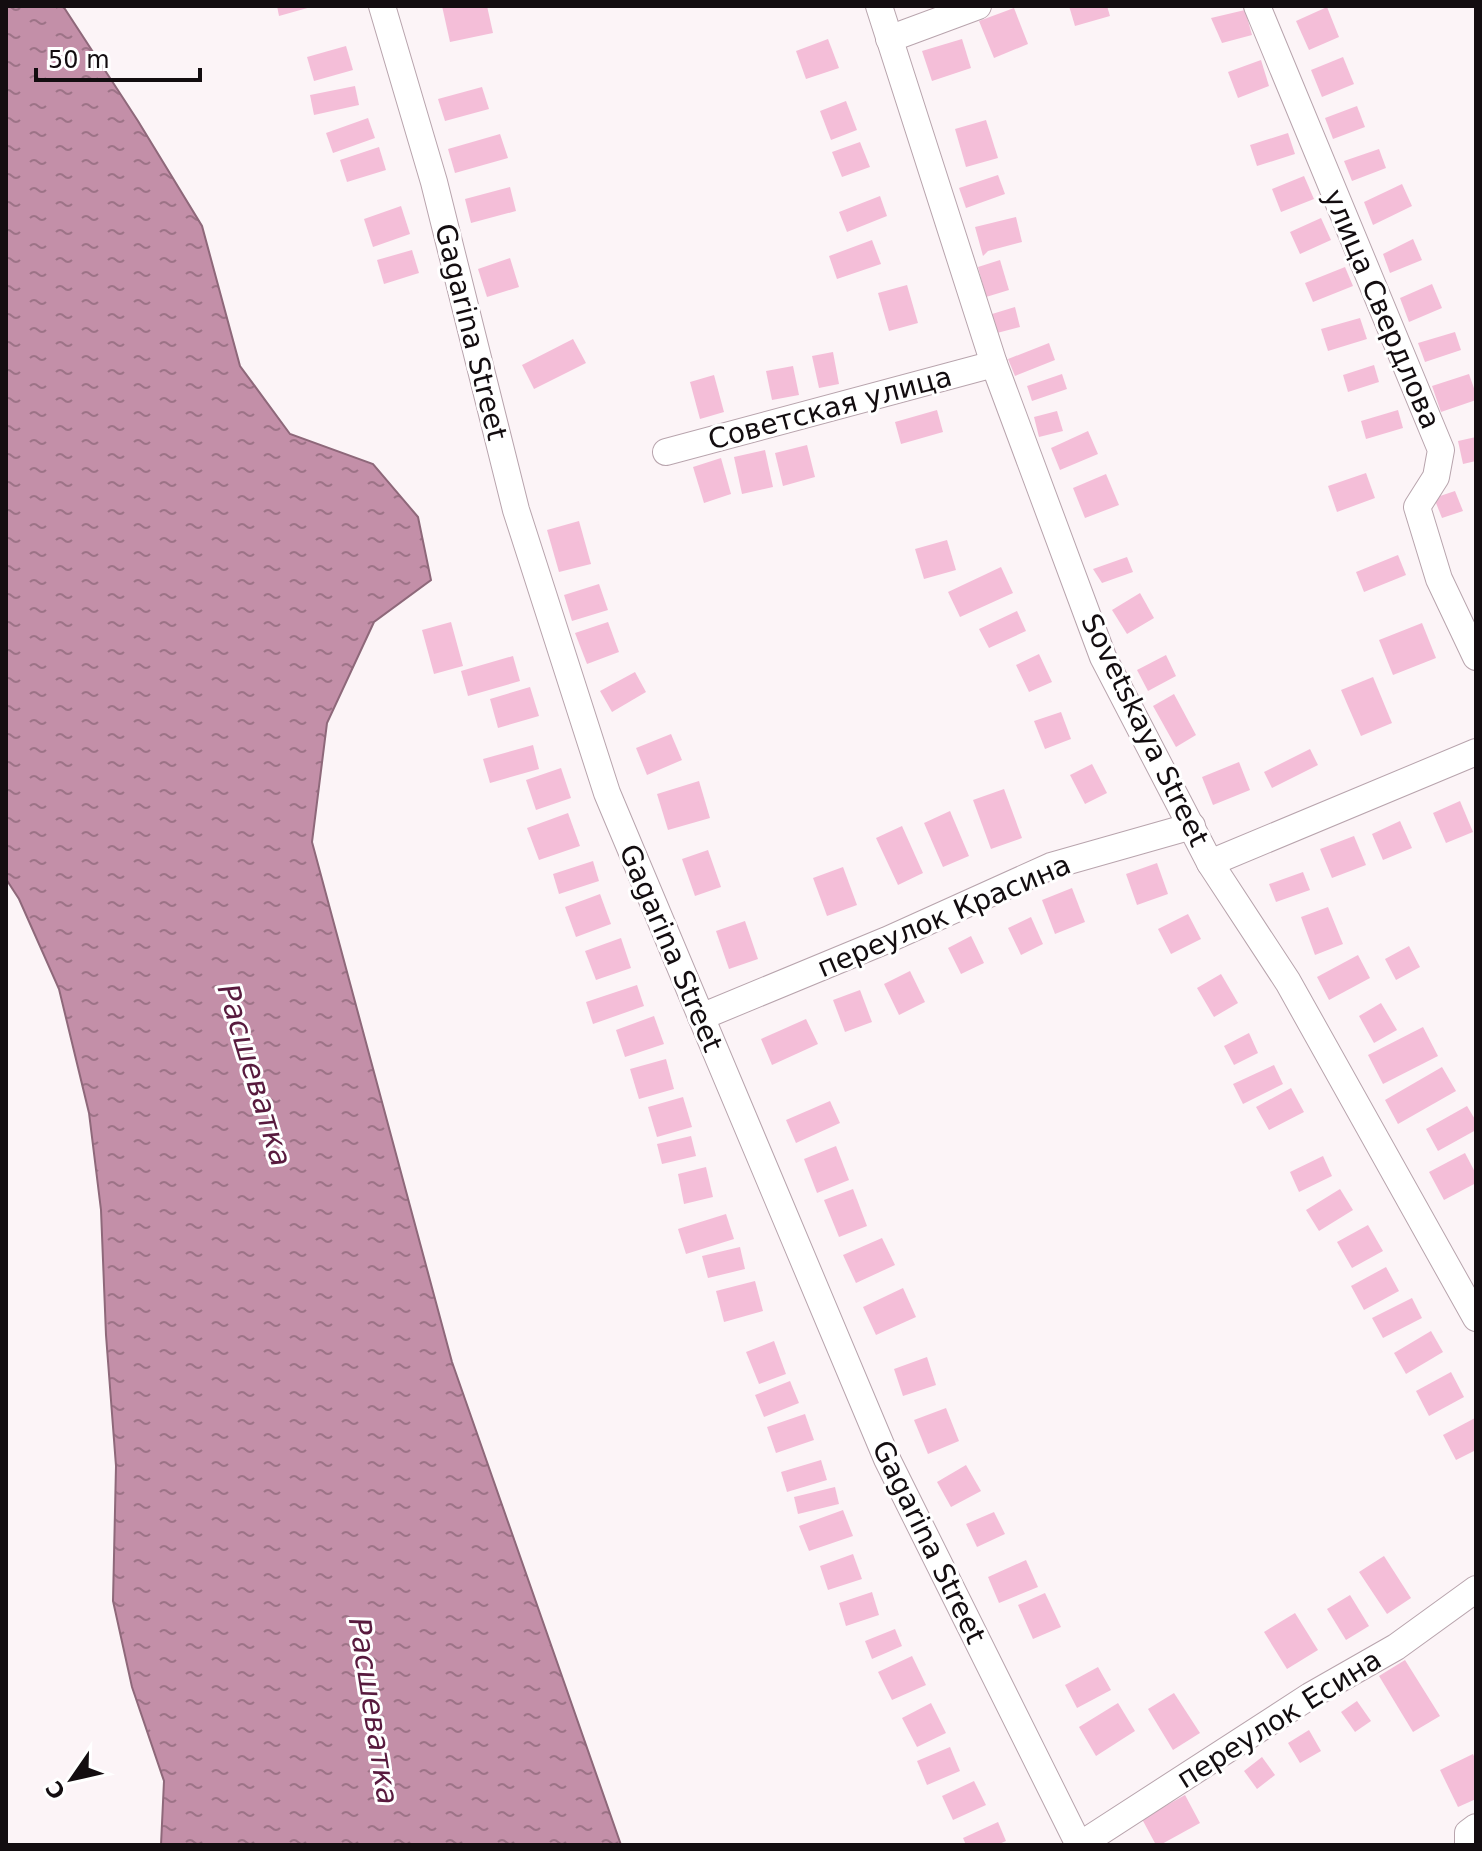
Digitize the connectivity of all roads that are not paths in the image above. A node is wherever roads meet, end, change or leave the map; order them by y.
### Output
1 (382, 6) edge
2 (879, 6) edge
3 (978, 6) edge
4 (1257, 6) edge
5 (889, 39) junction
6 (994, 364) junction
7 (666, 452) dead end
8 (1476, 657) edge
9 (1476, 752) edge
10 (1192, 826) junction
11 (1210, 863) junction
12 (701, 1017) junction
13 (1476, 1318) edge
14 (1476, 1589) edge
15 (1476, 1827) edge
16 (1079, 1845) edge
17 (1468, 1845) edge

1 - 12 street, Gagarina Street
2 - 5 street, Sovetskaya Street
3 - 5 street
4 - 8 street, улица Свердлова
5 - 6 street, Sovetskaya Street
6 - 7 street, Советская улица
6 - 10 street, Sovetskaya Street
9 - 11 street
10 - 11 street, Sovetskaya Street
10 - 12 street, переулок Красина
11 - 13 street, Sovetskaya Street
12 - 16 street, Gagarina Street
14 - 16 street, переулок Есина
15 - 17 street

